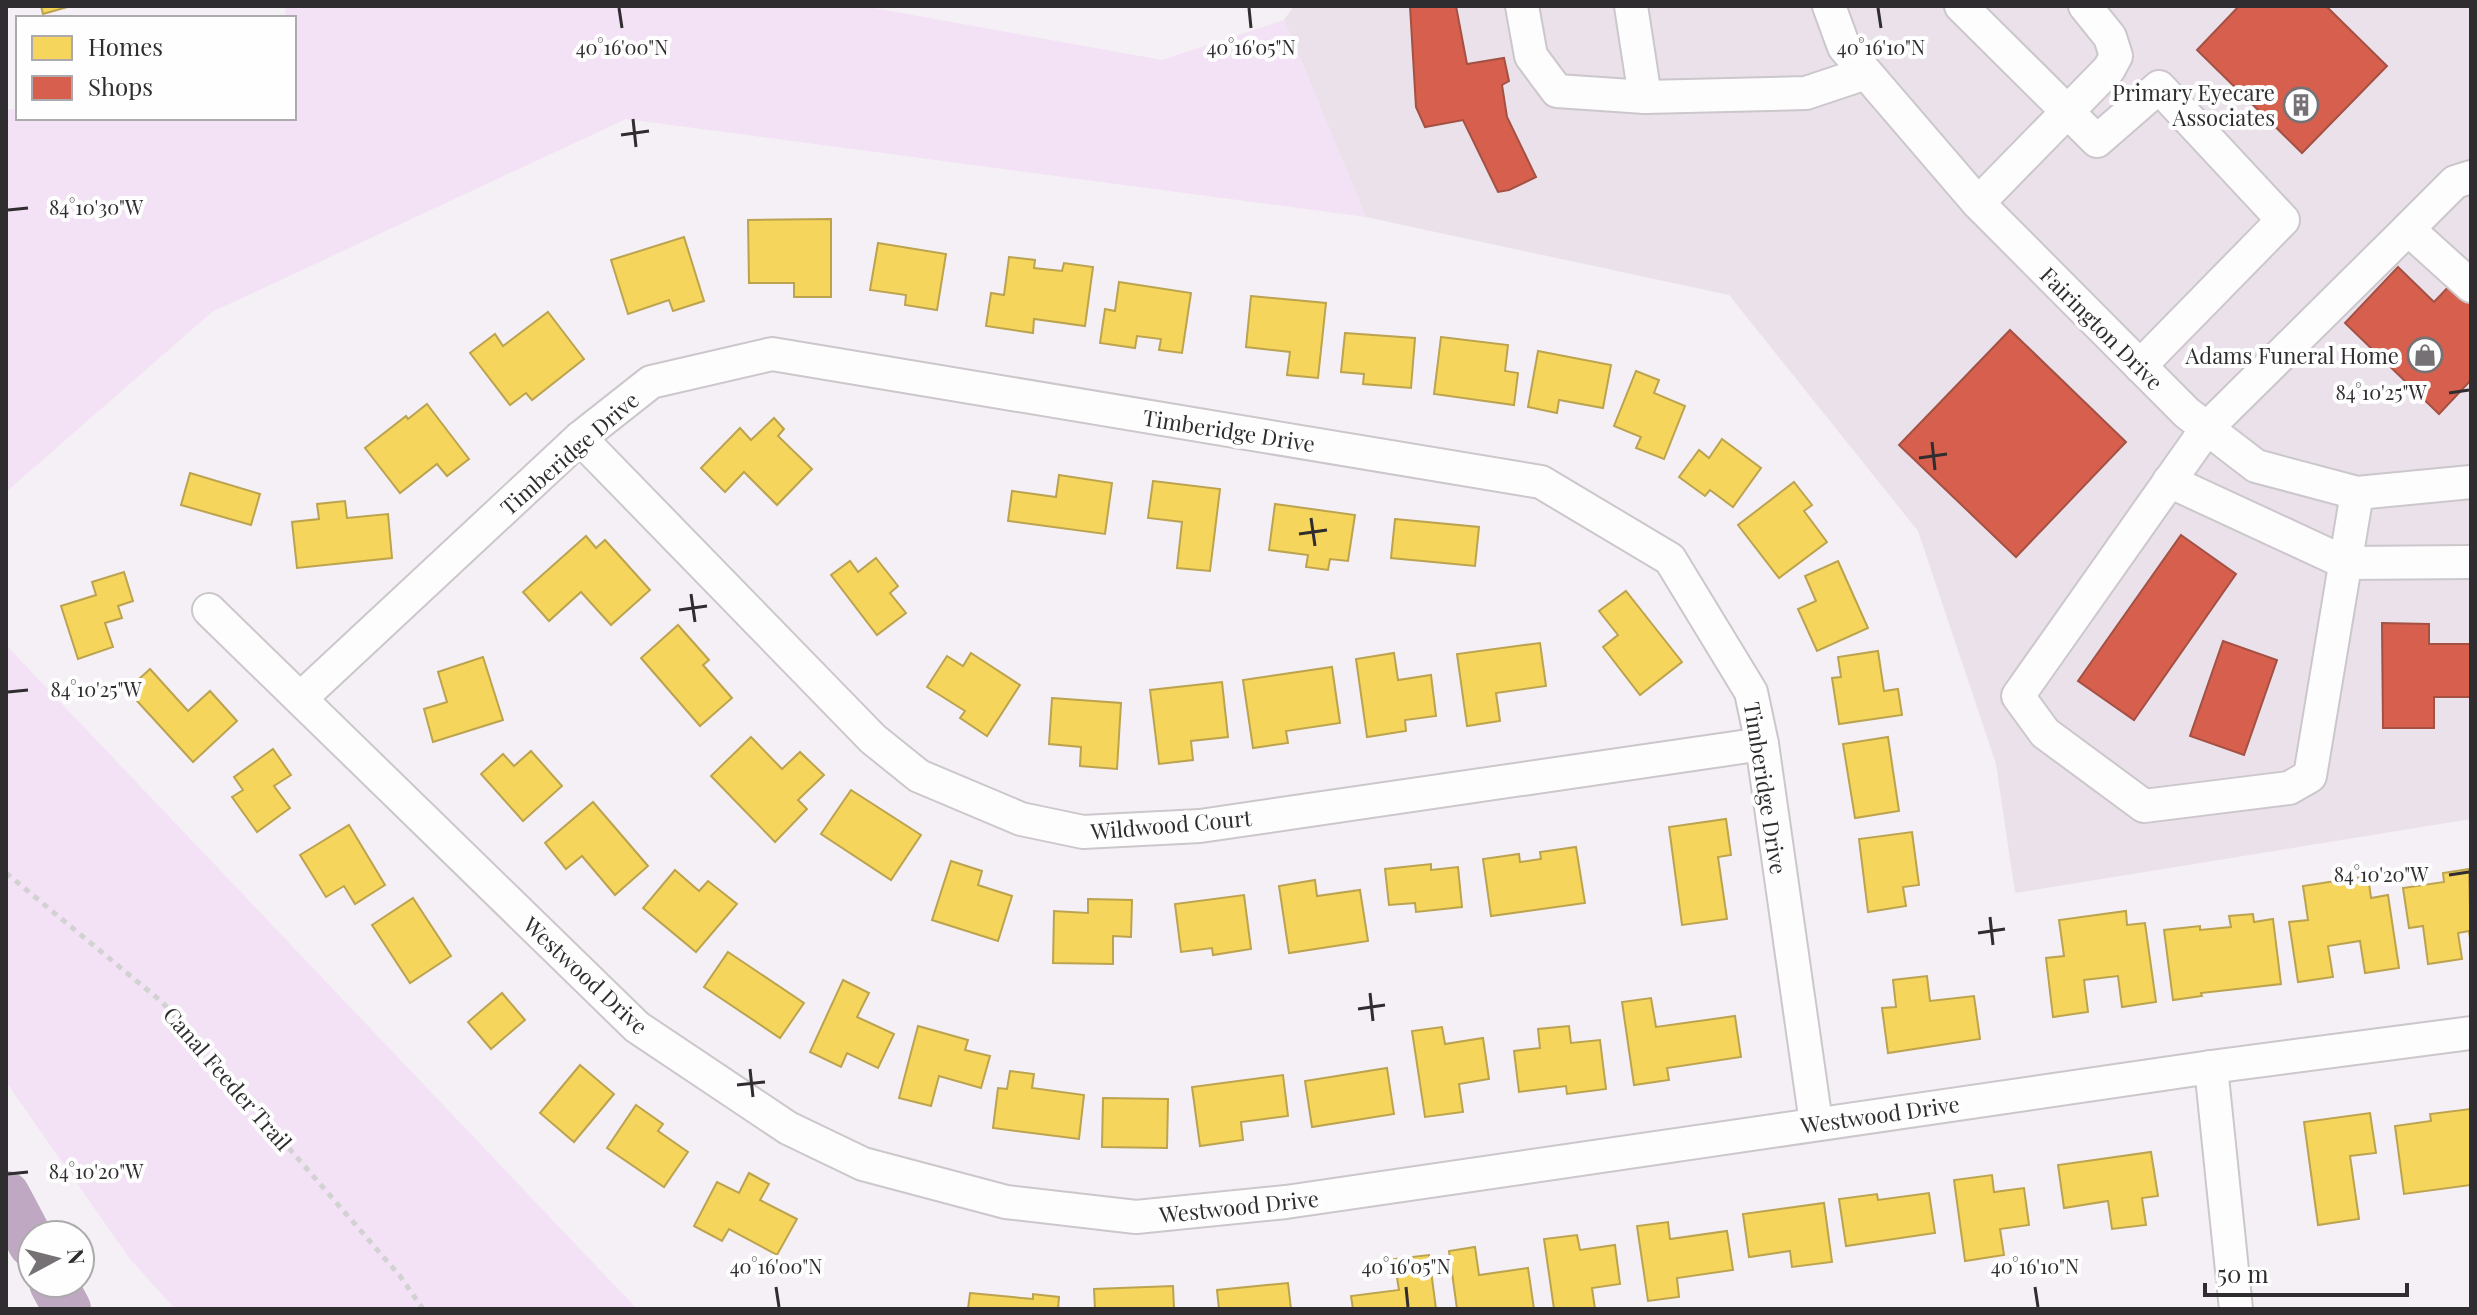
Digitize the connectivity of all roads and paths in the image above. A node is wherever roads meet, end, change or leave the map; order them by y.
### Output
1 (1522, 6) edge
2 (1631, 6) edge
3 (1829, 6) edge
4 (2085, 6) edge
5 (1965, 7) edge
6 (1866, 73) junction
7 (1645, 97) junction
8 (2068, 112) junction
9 (2471, 177) edge
10 (1978, 203) junction
11 (2408, 229) junction
12 (2471, 286) edge
13 (2140, 366) junction
14 (2207, 428) junction
15 (580, 438) junction
16 (2169, 481) junction
17 (2471, 482) edge
18 (2357, 493) junction
19 (2471, 562) edge
20 (2346, 563) junction
21 (209, 610) dead end
22 (301, 698) junction
23 (1762, 744) junction
24 (6, 873) edge
25 (2471, 1033) edge
26 (2211, 1067) junction
27 (1816, 1123) junction
28 (423, 1309) edge
29 (2236, 1309) edge

1 - 7 street
2 - 7 street
3 - 6 street, Fairington Drive
4 - 8 street
5 - 8 street
6 - 7 street
6 - 10 street, Fairington Drive
8 - 10 street
8 - 13 street
9 - 11 street
10 - 13 street, Fairington Drive
11 - 12 street
11 - 14 street
13 - 14 street, Fairington Drive
14 - 16 street
14 - 18 street, Fairington Drive
15 - 22 street, Timberidge Drive
15 - 23 street, Wildwood Court
15 - 23 street, Timberidge Drive
16 - 20 street
16 - 20 street
17 - 18 street, Fairington Drive
18 - 20 street
19 - 20 street
21 - 22 street, Westwood Drive
22 - 27 street, Westwood Drive
23 - 27 street, Timberidge Drive
24 - 28 path, Canal Feeder Trail
25 - 26 street, Westwood Drive
26 - 27 street, Westwood Drive
26 - 29 street

